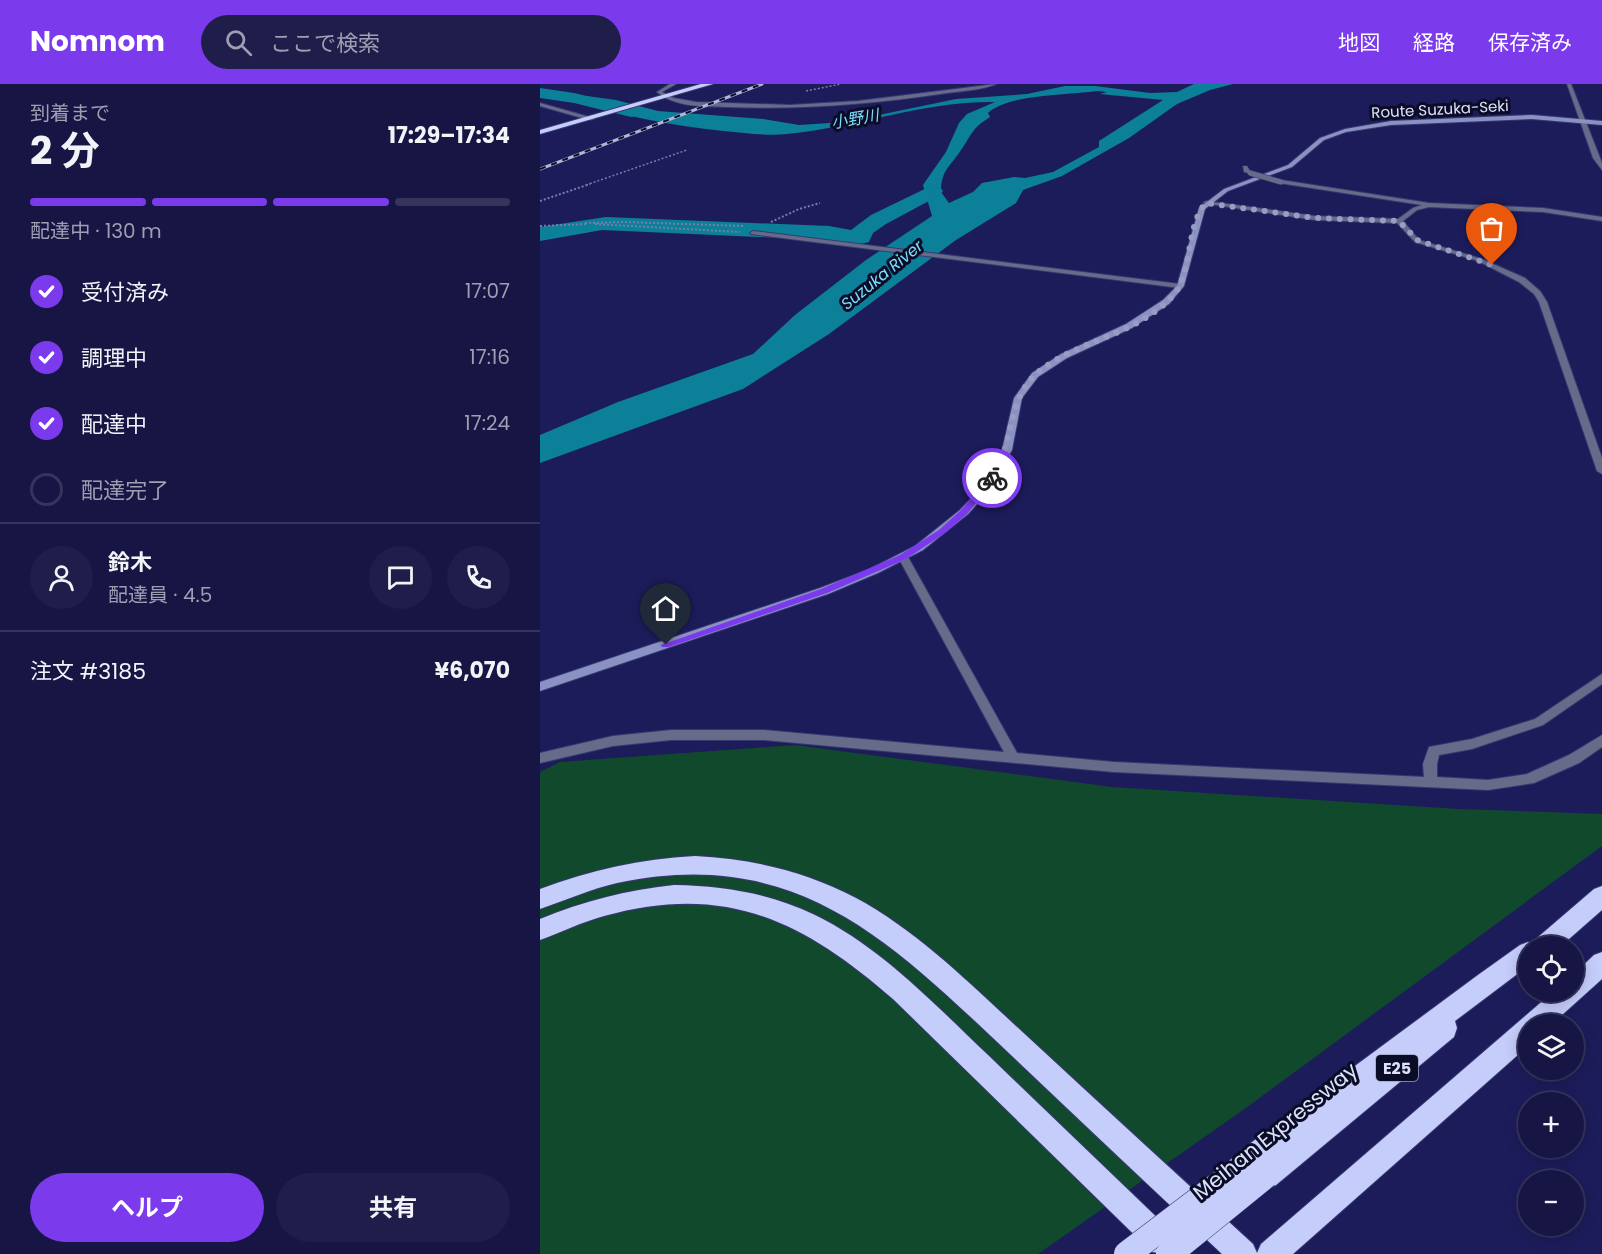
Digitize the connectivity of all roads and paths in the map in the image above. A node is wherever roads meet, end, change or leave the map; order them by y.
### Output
1 (674, 84) edge
2 (709, 84) edge
3 (994, 84) edge
4 (1569, 84) edge
5 (666, 97) junction
6 (540, 104) edge
7 (591, 119) junction
8 (1583, 121) junction
9 (1602, 123) edge
10 (540, 132) edge
11 (687, 150) dead end
12 (1245, 167) dead end
13 (1602, 168) edge
14 (1250, 173) joint
15 (540, 201) edge
16 (820, 203) dead end
17 (1206, 203) junction
18 (1439, 206) junction
19 (1602, 219) edge
20 (1399, 221) junction
21 (585, 223) junction
22 (766, 224) dead end
23 (747, 225) dead end
24 (540, 226) edge
25 (753, 233) joint
26 (1180, 286) junction
27 (1602, 471) edge
28 (903, 557) junction
29 (1602, 678) edge
30 (540, 687) edge
31 (1602, 740) edge
32 (1013, 757) junction
33 (540, 758) edge
34 (1431, 782) junction
35 (1602, 896) edge
36 (540, 899) edge
37 (1577, 920) junction
38 (540, 930) edge
39 (1554, 936) edge
40 (1557, 936) edge
41 (1518, 961) edge
42 (1602, 963) edge
43 (1518, 968) edge
44 (1584, 979) edge
45 (1559, 1002) edge
46 (1545, 1014) edge
47 (1518, 1039) edge
48 (1258, 1168) junction
49 (1127, 1254) edge
50 (1169, 1254) edge
51 (1174, 1254) edge
52 (1243, 1254) edge
53 (1271, 1254) edge

1 - 5 street
2 - 5 highway
3 - 5 street
4 - 8 street
5 - 7 highway
6 - 7 street
7 - 10 highway
8 - 9 main road, Route Suzuka-Seki
8 - 13 street
8 - 17 main road, Route Suzuka-Seki
11 - 15 path
12 - 14 lane
14 - 18 street, bridge
16 - 22 path
17 - 20 street
17 - 26 main road
18 - 19 street
18 - 20 street
20 - 27 street
21 - 23 path
21 - 24 path
21 - 25 path
25 - 26 street
26 - 28 main road
28 - 30 main road
28 - 32 street
29 - 34 street
31 - 34 street
32 - 33 street
32 - 34 street
35 - 37 highway
36 - 52 highway
37 - 39 highway
37 - 40 highway
38 - 51 highway
41 - 48 highway
42 - 44 highway
43 - 48 highway, Meihan Expressway / E25
45 - 46 highway
47 - 53 highway
48 - 49 highway, bridge
48 - 50 highway, Meihan Expressway / E25, bridge

